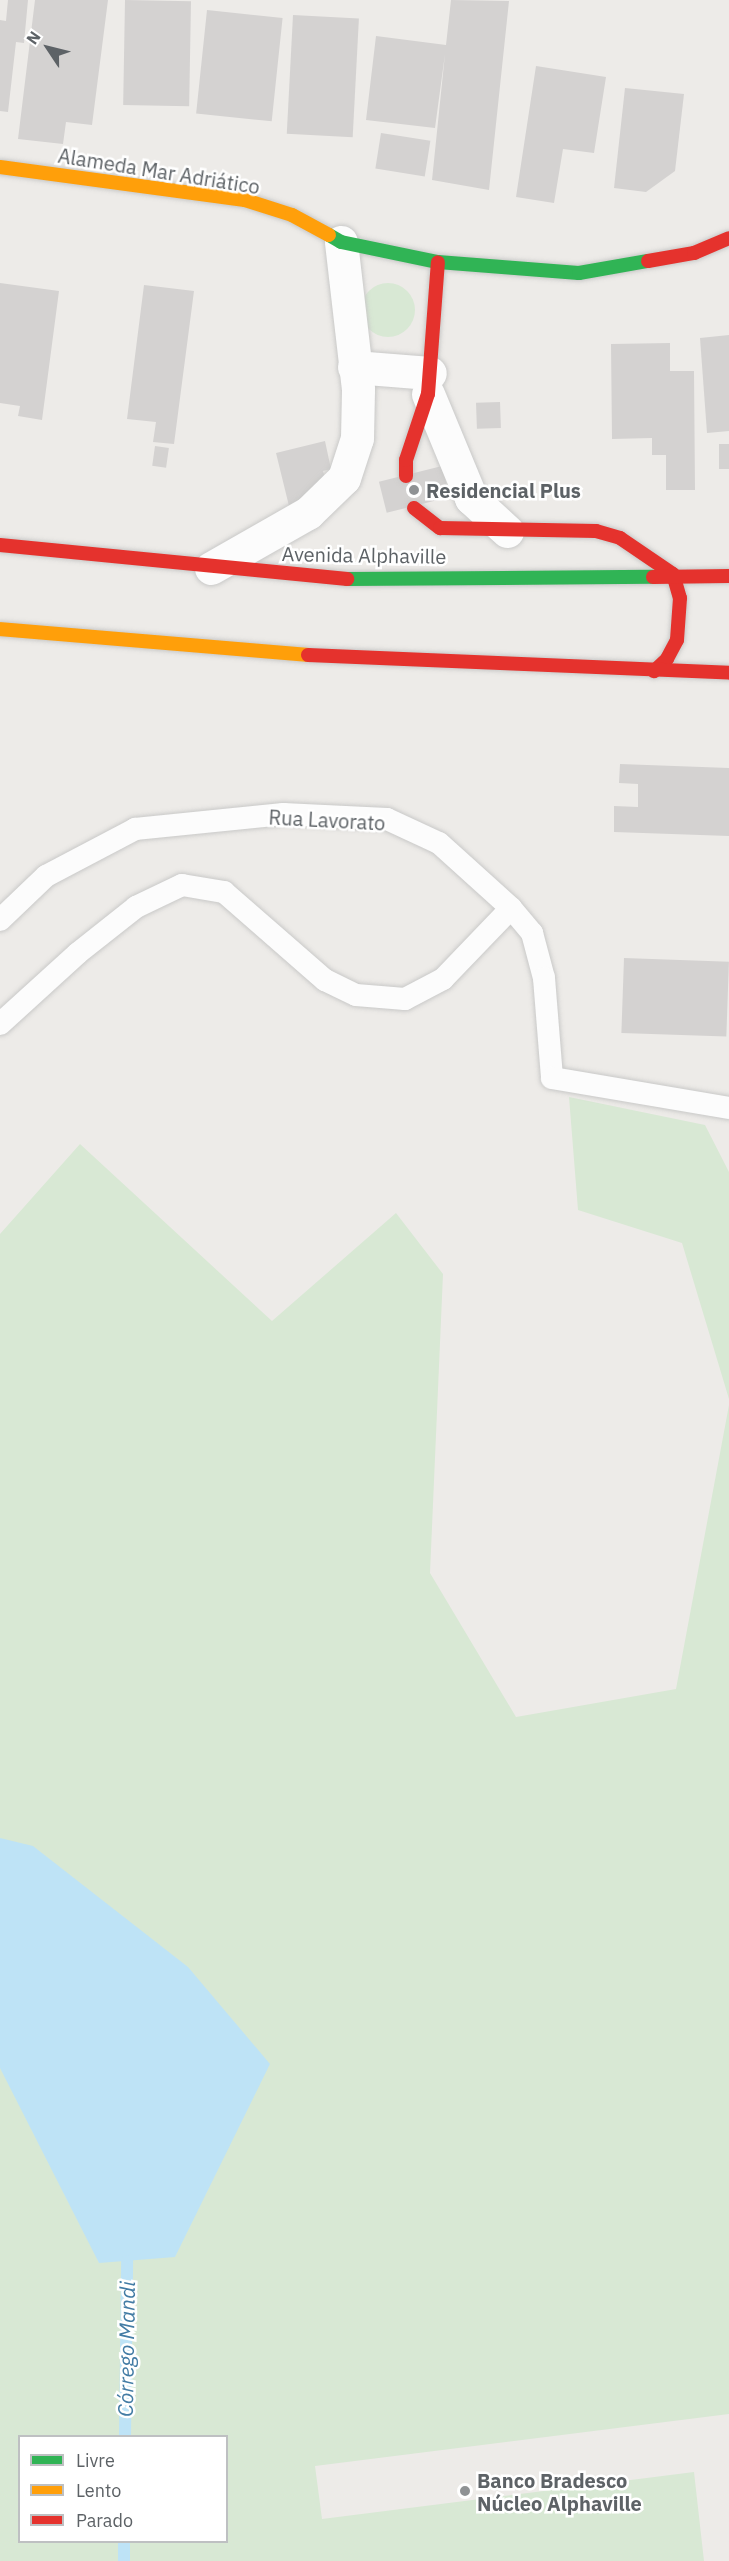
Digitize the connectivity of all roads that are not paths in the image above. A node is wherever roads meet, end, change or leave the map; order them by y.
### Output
1 (0, 167) edge
2 (729, 238) edge
3 (341, 242) junction
4 (438, 262) junction
5 (354, 368) junction
6 (429, 383) junction
7 (406, 476) dead end
8 (414, 508) dead end
9 (507, 531) junction
10 (0, 545) edge
11 (212, 568) junction
12 (673, 574) junction
13 (729, 576) edge
14 (0, 629) edge
15 (654, 671) junction
16 (729, 673) edge
17 (511, 908) junction
18 (0, 920) edge
19 (0, 1024) edge
20 (729, 1108) edge

1 - 3 main road, Alameda Mar Adriático
2 - 4 main road, Alameda Mar Adriático
3 - 4 main road, Alameda Mar Adriático
3 - 5 street
4 - 6 main road
5 - 6 street
5 - 11 street
6 - 7 main road
6 - 9 street
8 - 9 main road
9 - 12 main road
10 - 11 main road, Avenida Alphaville
11 - 12 main road, Avenida Alphaville
12 - 13 main road, Avenida Alphaville
12 - 15 main road
14 - 15 main road
15 - 16 main road
17 - 18 lane, Rua Lavorato
17 - 19 lane
17 - 20 lane, Rua Lavorato

